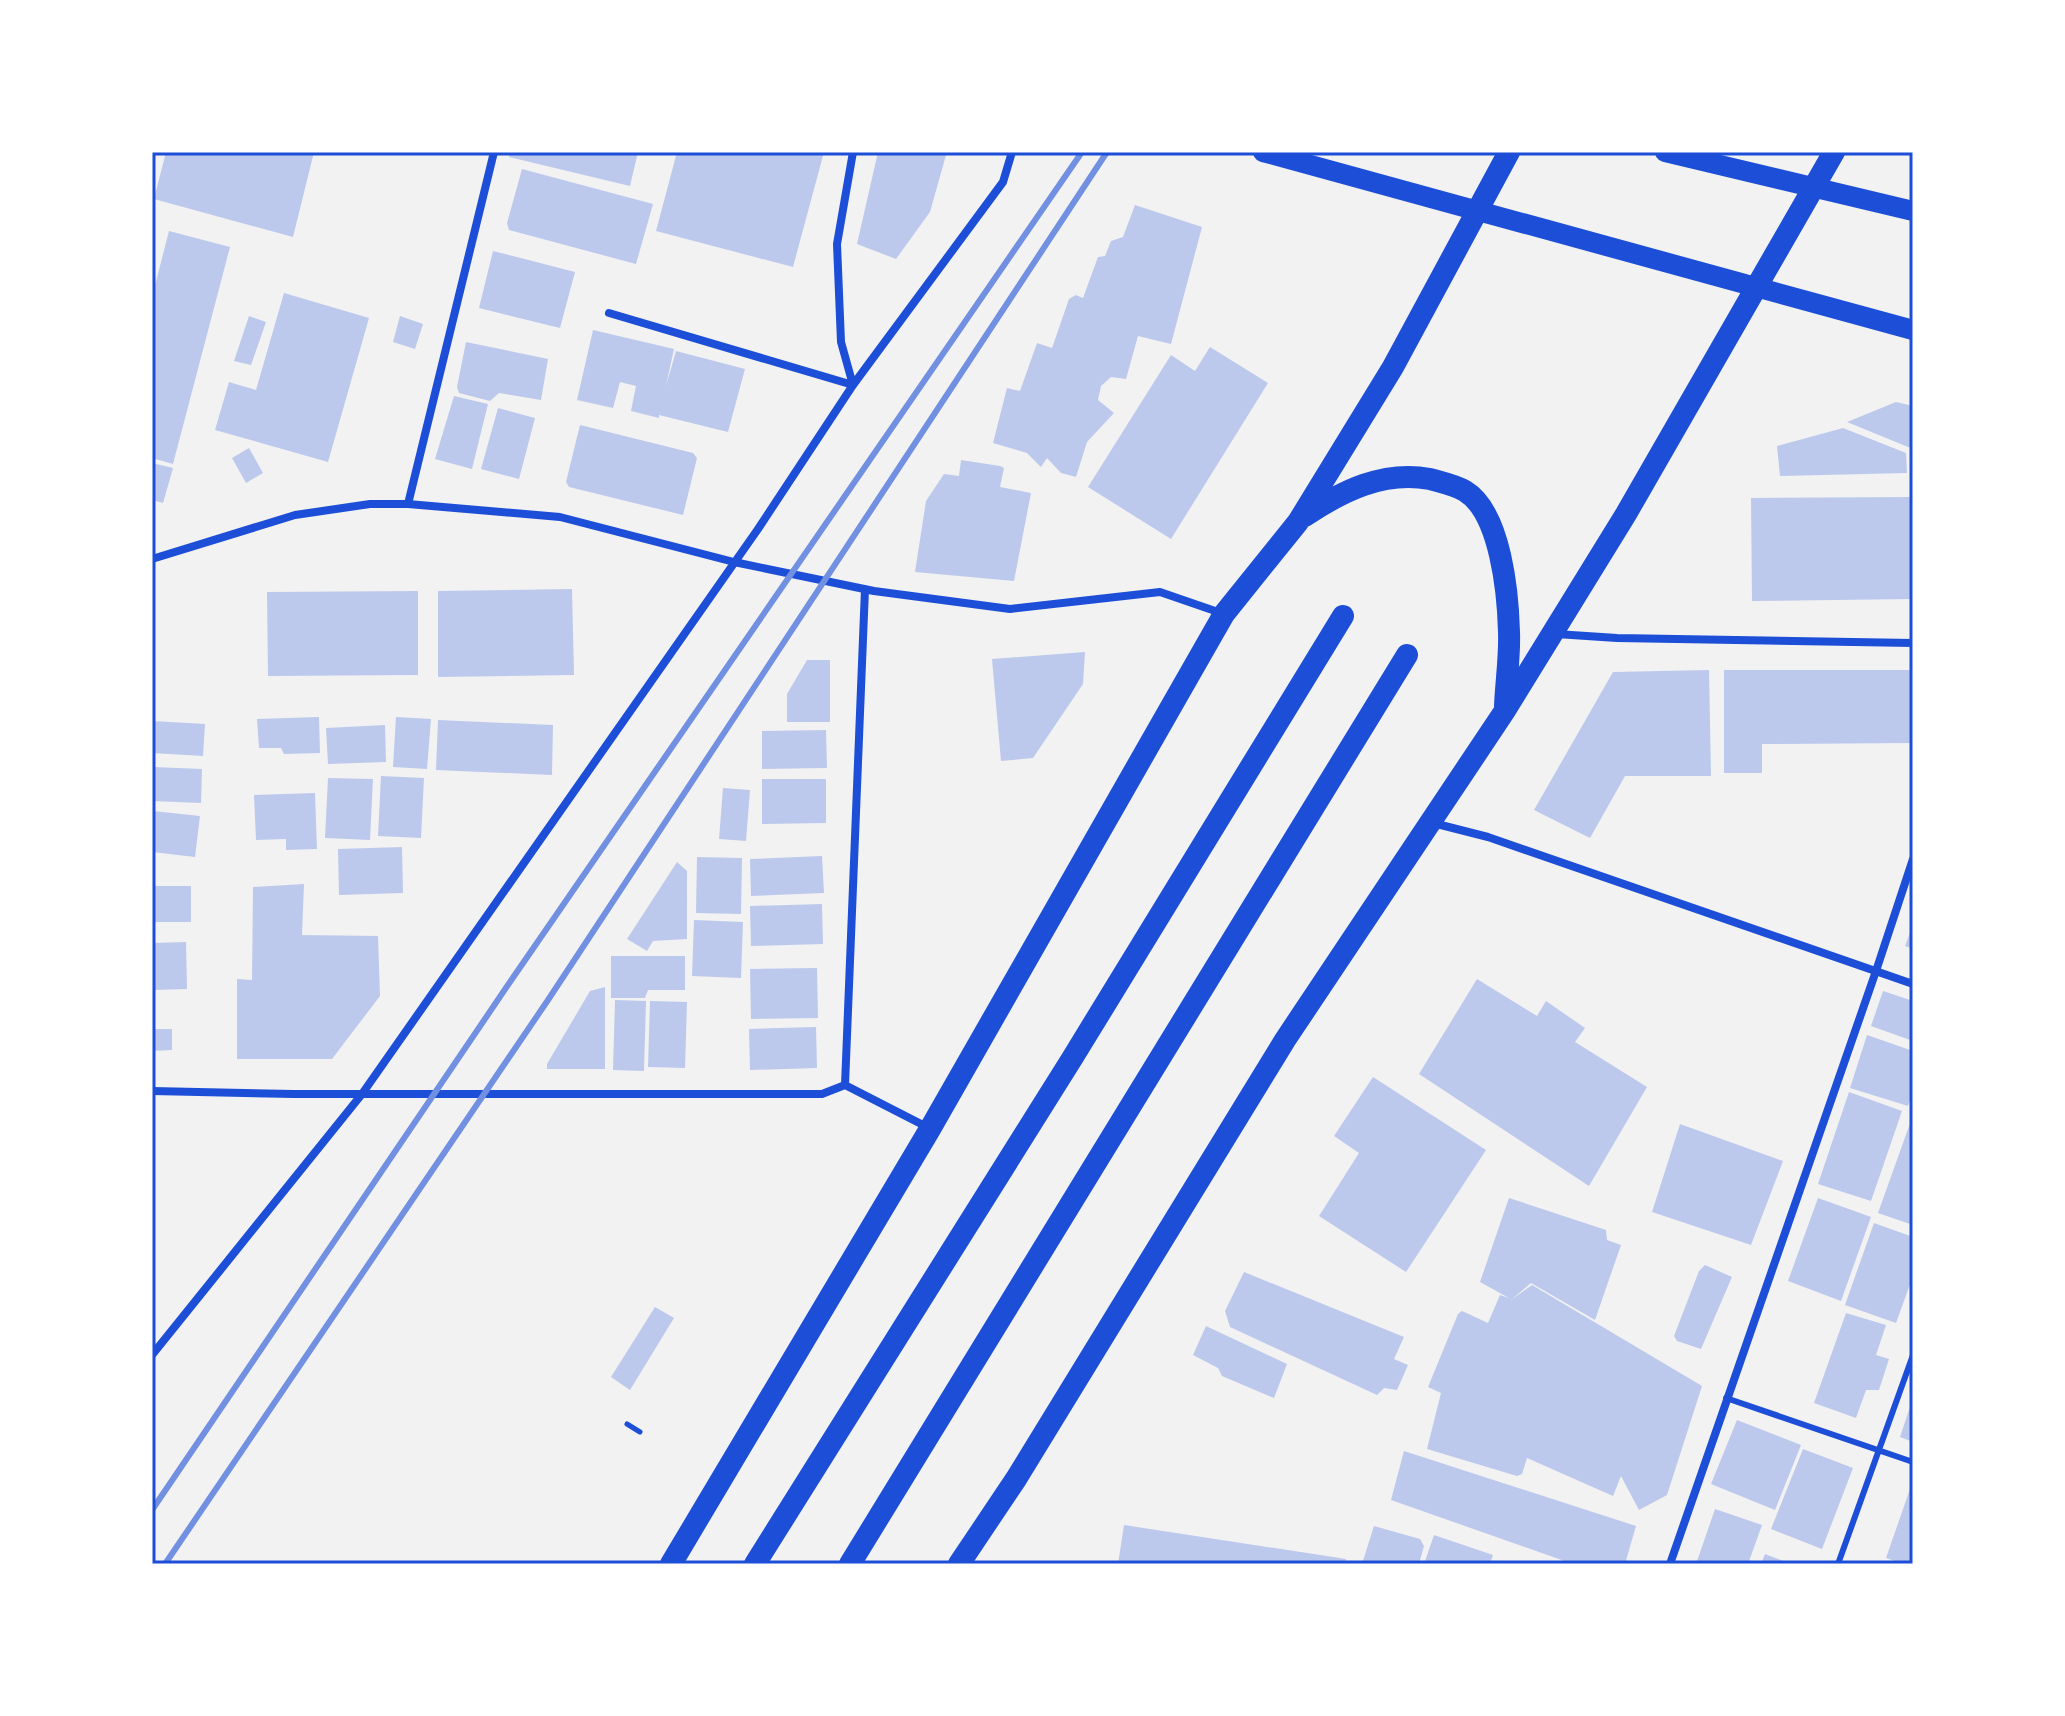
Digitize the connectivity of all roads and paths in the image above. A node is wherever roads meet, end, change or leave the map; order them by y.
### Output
1 (494, 152) edge
2 (853, 152) edge
3 (1012, 152) edge
4 (1263, 152) edge
5 (1509, 152) edge
6 (1665, 152) edge
7 (1834, 152) edge
8 (1815, 186) junction
9 (1478, 211) junction
10 (1913, 211) edge
11 (1757, 286) junction
12 (609, 313) dead end
13 (1913, 330) edge
14 (853, 385) junction
15 (408, 504) junction
16 (1298, 522) junction
17 (152, 559) edge
18 (734, 562) junction
19 (865, 589) junction
20 (1224, 614) junction
21 (1343, 616) dead end
22 (1551, 633) junction
23 (1913, 643) edge
24 (1407, 655) dead end
25 (1504, 712) junction
26 (1432, 823) junction
27 (1913, 859) edge
28 (1876, 971) junction
29 (1913, 984) edge
30 (845, 1085) junction
31 (152, 1091) edge
32 (362, 1094) junction
33 (930, 1129) junction
34 (152, 1355) edge
35 (1913, 1355) edge
36 (1726, 1398) junction
37 (627, 1424) dead end
38 (640, 1432) dead end
39 (1880, 1451) junction
40 (1913, 1462) edge
41 (671, 1564) edge
42 (755, 1564) edge
43 (850, 1564) edge
44 (959, 1564) edge
45 (1670, 1564) edge
46 (1838, 1564) edge

1 - 15 street
2 - 14 street
3 - 14 street
4 - 9 main road
5 - 9 highway
6 - 8 main road
7 - 8 highway
8 - 10 main road
8 - 11 highway
9 - 11 main road
9 - 16 highway
11 - 13 main road
11 - 22 highway
12 - 14 street
14 - 18 street
15 - 17 street
15 - 18 street
16 - 20 highway
16 - 25 highway
18 - 19 street
18 - 32 street
19 - 20 street
19 - 30 street
20 - 33 highway
21 - 42 highway
22 - 23 street
22 - 25 highway
24 - 43 highway
25 - 26 highway
26 - 28 street
26 - 44 highway
27 - 28 street
28 - 29 street
28 - 36 street
30 - 32 street
30 - 33 street
31 - 32 street
32 - 34 street
33 - 41 highway
35 - 39 lane
36 - 39 lane
36 - 45 street
37 - 38 path
39 - 40 lane
39 - 46 lane

